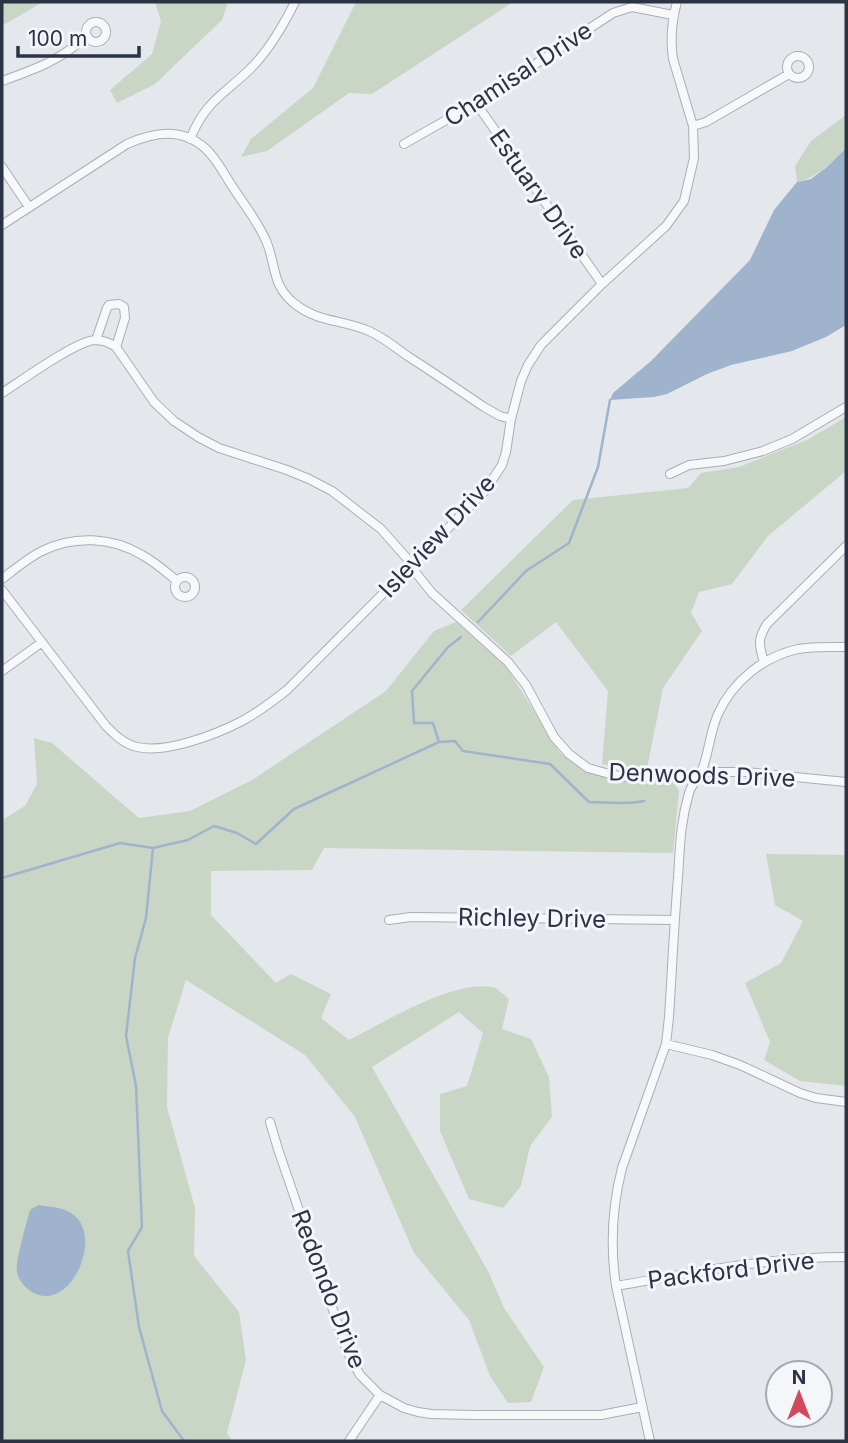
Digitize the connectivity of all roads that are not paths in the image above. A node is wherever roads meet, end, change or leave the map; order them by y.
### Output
1 (295, 2) edge
2 (677, 2) edge
3 (673, 15) junction
4 (86, 36) dead end
5 (789, 74) dead end
6 (2, 81) edge
7 (475, 103) junction
8 (694, 126) junction
9 (190, 139) junction
10 (404, 144) dead end
11 (2, 167) edge
12 (29, 207) junction
13 (2, 225) edge
14 (602, 284) junction
15 (96, 340) junction
16 (116, 348) junction
17 (2, 393) edge
18 (846, 407) edge
19 (511, 419) junction
20 (670, 474) dead end
21 (846, 546) edge
22 (412, 564) junction
23 (2, 579) edge
24 (177, 581) dead end
25 (2, 590) edge
26 (41, 643) junction
27 (846, 647) edge
28 (764, 662) junction
29 (2, 671) edge
30 (701, 772) junction
31 (846, 782) edge
32 (390, 920) dead end
33 (675, 920) junction
34 (666, 1044) junction
35 (846, 1102) edge
36 (270, 1122) dead end
37 (846, 1257) edge
38 (616, 1286) junction
39 (380, 1395) junction
40 (642, 1407) junction
41 (349, 1441) edge
42 (650, 1441) edge

1 - 9 street
2 - 3 street, Isleview Drive
3 - 7 street, Chamisal Drive
3 - 8 street, Isleview Drive
4 - 6 street
5 - 8 street
7 - 10 street, Chamisal Drive
7 - 14 street, Estuary Drive
8 - 14 street, Isleview Drive
9 - 12 street
9 - 19 street
11 - 12 street
12 - 13 street
14 - 19 street, Isleview Drive
15 - 16 street
15 - 16 street
15 - 17 street
16 - 22 street, Denwoods Drive
18 - 20 street
19 - 22 street, Isleview Drive
21 - 28 street
22 - 26 street, Isleview Drive
22 - 30 street, Denwoods Drive
23 - 24 street
25 - 26 street
26 - 29 street
27 - 28 street
28 - 30 street
30 - 31 street, Denwoods Drive
30 - 33 street
32 - 33 street, Richley Drive
33 - 34 street
34 - 35 street
34 - 38 street
36 - 39 street, Redondo Drive
37 - 38 street, Packford Drive
38 - 40 street
39 - 40 street, Redondo Drive
39 - 41 street
40 - 42 street

